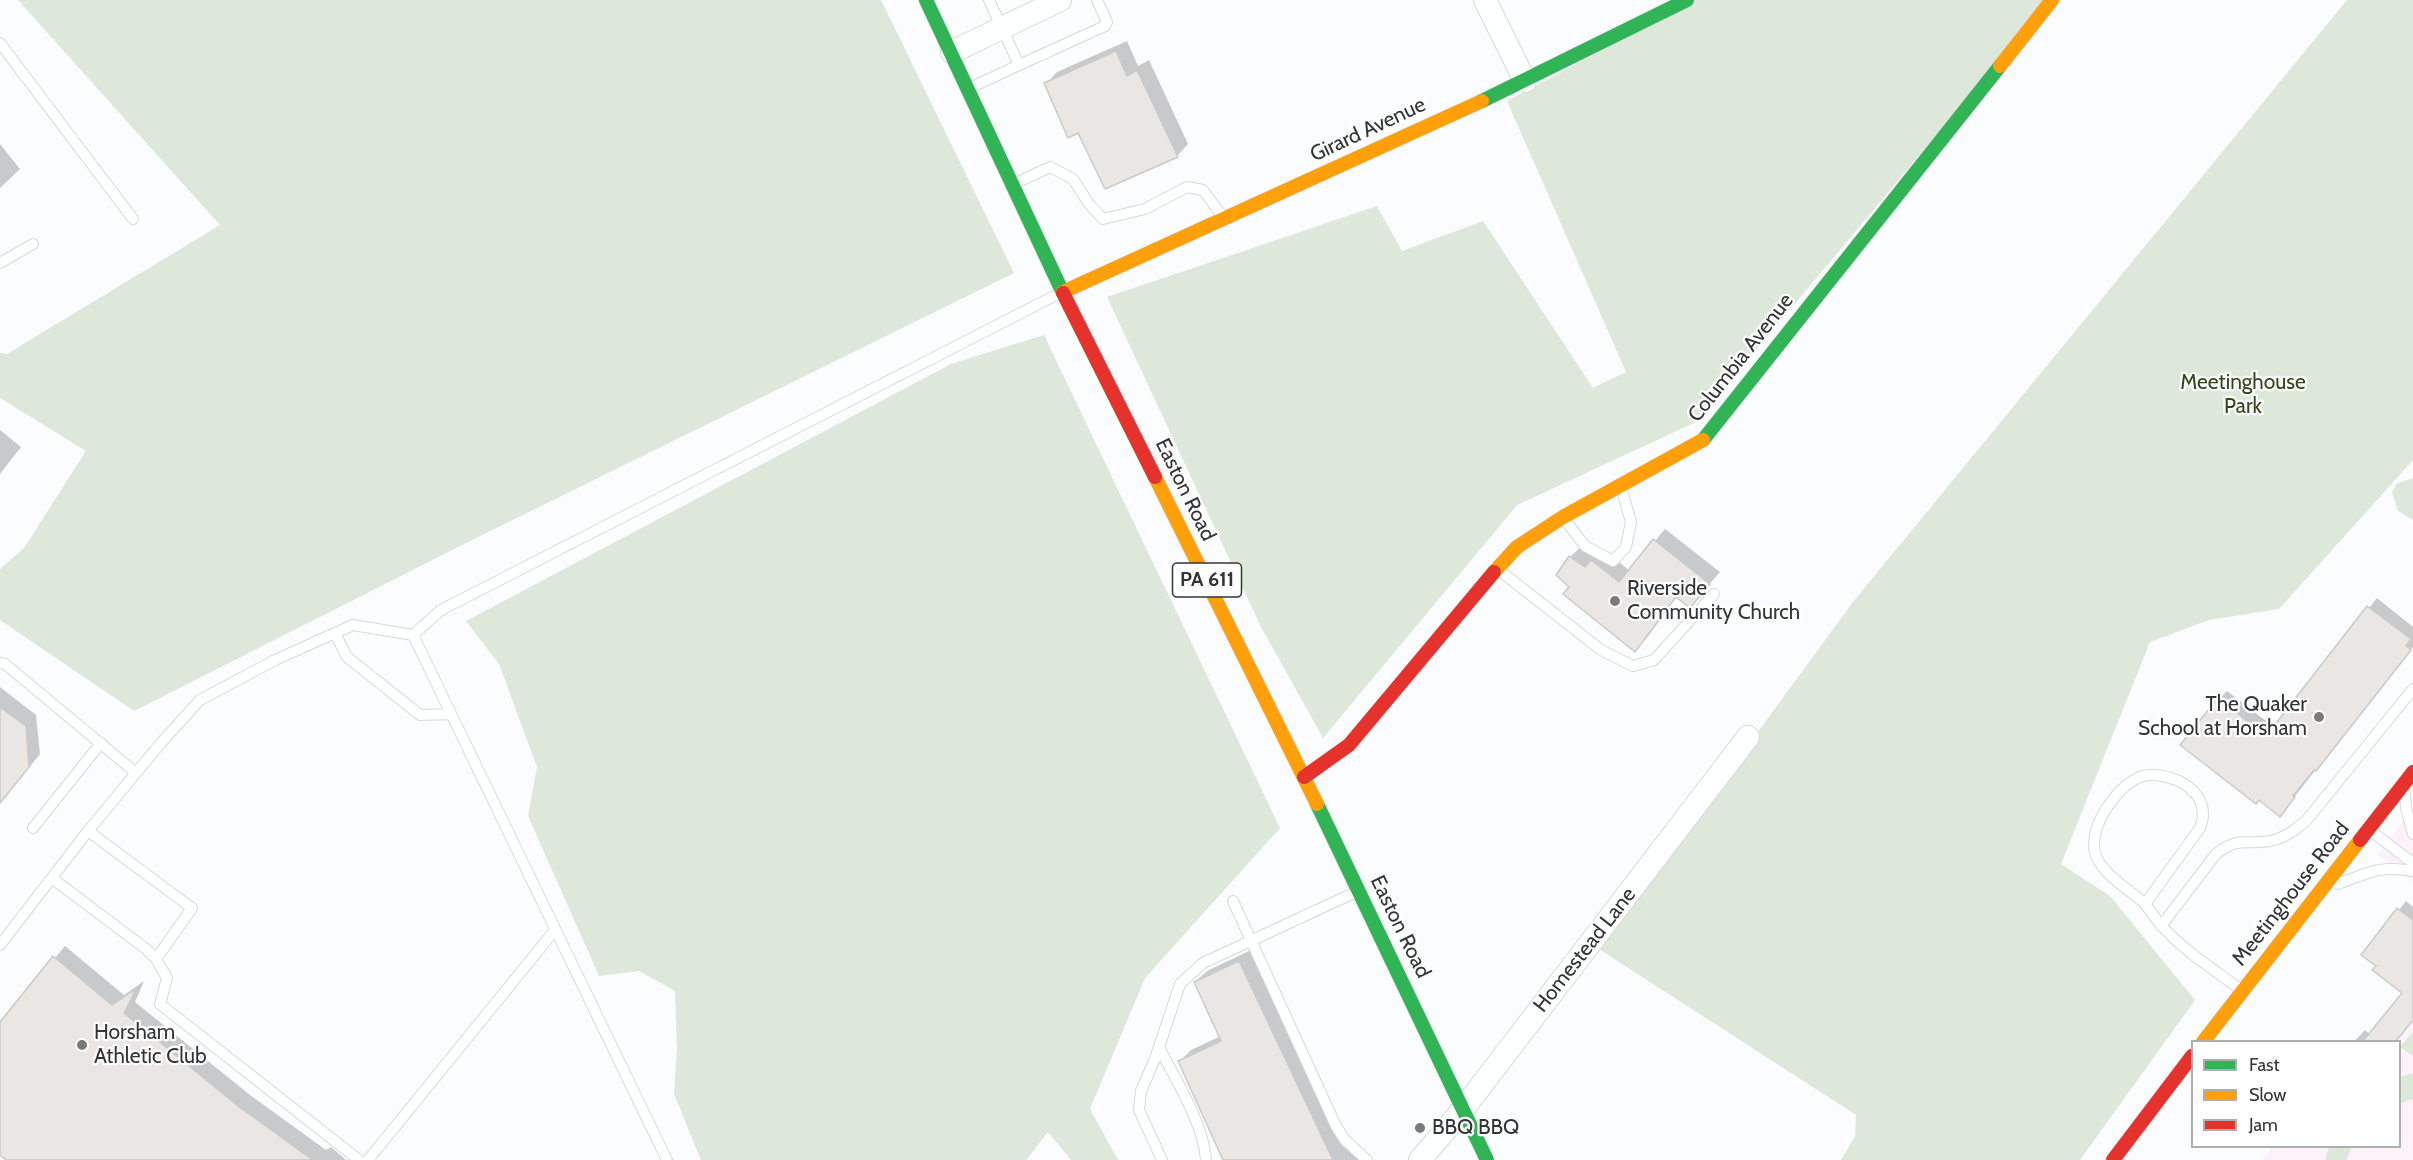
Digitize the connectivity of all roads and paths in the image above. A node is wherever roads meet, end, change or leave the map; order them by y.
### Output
1 (926, 0) edge
2 (989, 0) edge
3 (1097, 0) edge
4 (1485, 0) edge
5 (1687, 0) edge
6 (2052, 0) edge
7 (1049, 2) edge
8 (1002, 28) junction
9 (0, 43) edge
10 (951, 52) junction
11 (1019, 65) junction
12 (1525, 81) junction
13 (969, 89) junction
14 (1013, 185) junction
15 (1224, 218) junction
16 (134, 219) dead end
17 (33, 244) dead end
18 (0, 263) edge
19 (1063, 292) junction
20 (1621, 485) junction
21 (1563, 517) junction
22 (1497, 568) junction
23 (1714, 594) dead end
24 (335, 633) junction
25 (413, 635) junction
26 (0, 663) edge
27 (2413, 689) edge
28 (451, 714) junction
29 (1748, 737) dead end
30 (101, 743) junction
31 (136, 773) junction
32 (1304, 777) junction
33 (2409, 777) edge
34 (33, 828) dead end
35 (2368, 829) junction
36 (88, 831) junction
37 (2413, 834) edge
38 (2413, 863) edge
39 (2413, 871) edge
40 (53, 879) junction
41 (2323, 889) junction
42 (1359, 891) junction
43 (1233, 902) dead end
44 (2145, 904) junction
45 (2161, 926) junction
46 (555, 930) junction
47 (1251, 940) junction
48 (0, 945) edge
49 (156, 959) junction
50 (2242, 991) junction
51 (2205, 1040) edge
52 (1159, 1047) junction
53 (2191, 1059) edge
54 (1464, 1108) junction
55 (2116, 1159) edge
56 (359, 1160) edge
57 (368, 1160) edge
58 (667, 1160) edge
59 (1162, 1160) edge
60 (1206, 1160) edge
61 (1367, 1160) edge
62 (1420, 1160) edge
63 (1487, 1160) edge

1 - 10 main road, Easton Road / PA 611
2 - 8 lane
3 - 11 lane
4 - 12 street
5 - 12 main road, Girard Avenue
6 - 20 main road, Columbia Avenue
7 - 8 street
8 - 10 street
8 - 11 lane
9 - 16 lane
10 - 13 main road, Easton Road / PA 611
11 - 13 lane
12 - 15 main road, Girard Avenue
13 - 14 main road, Easton Road / PA 611
14 - 15 lane
14 - 19 main road, Easton Road / PA 611
15 - 19 main road, Girard Avenue
17 - 18 lane
19 - 25 lane
19 - 32 main road, Easton Road / PA 611
20 - 21 main road, Columbia Avenue
20 - 21 lane
21 - 22 main road, Columbia Avenue
22 - 23 lane
22 - 32 main road, Columbia Avenue
24 - 25 lane
24 - 28 lane
24 - 31 lane
25 - 28 lane
26 - 30 lane
27 - 45 lane
28 - 46 lane
29 - 54 street, Homestead Lane
30 - 31 lane
30 - 34 lane
31 - 36 lane
32 - 42 main road, Easton Road / PA 611
33 - 35 main road, Meetinghouse Road
33 - 37 lane
35 - 38 lane
35 - 41 main road, Meetinghouse Road
36 - 40 lane
36 - 49 lane
39 - 41 lane
40 - 48 lane
40 - 49 lane
41 - 50 main road, Meetinghouse Road
42 - 47 lane
42 - 54 main road, Easton Road / PA 611
43 - 47 lane
44 - 44 lane
44 - 45 lane
45 - 50 lane
46 - 57 lane
46 - 58 lane
47 - 52 lane
47 - 61 lane
49 - 56 lane
50 - 51 main road, Meetinghouse Road
52 - 59 lane
52 - 60 lane
53 - 55 main road
54 - 62 street, Homestead Lane
54 - 63 main road, Easton Road / PA 611

